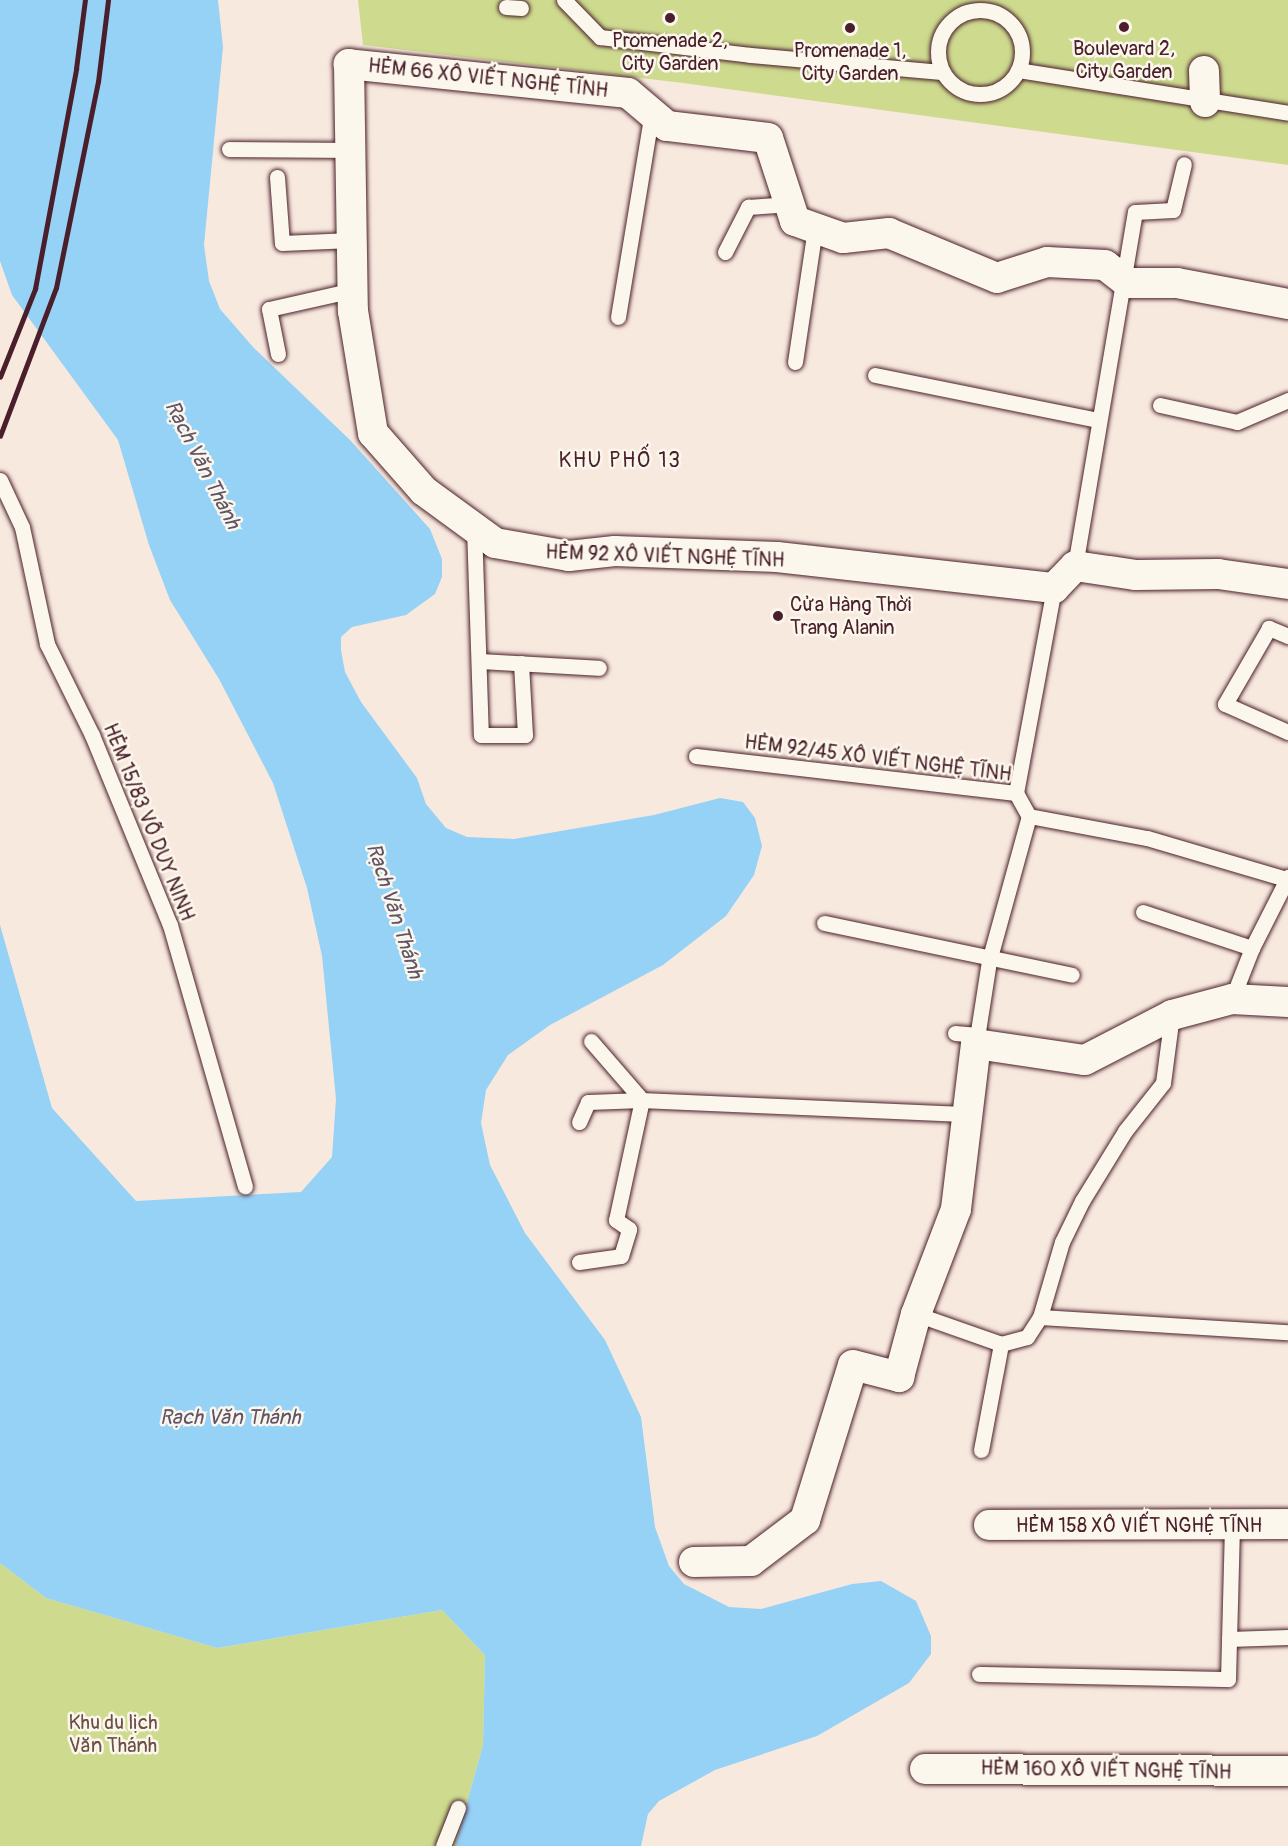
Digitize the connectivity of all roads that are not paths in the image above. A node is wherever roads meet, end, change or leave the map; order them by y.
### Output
1 (570, 8) edge
2 (349, 64) joint
3 (1018, 70) junction
4 (1204, 71) dead end
5 (942, 72) junction
6 (1205, 102) junction
7 (652, 112) junction
8 (1288, 113) edge
9 (229, 149) dead end
10 (349, 150) junction
11 (1184, 164) dead end
12 (277, 177) dead end
13 (790, 204) junction
14 (815, 228) junction
15 (351, 240) junction
16 (725, 252) dead end
17 (1122, 278) junction
18 (353, 290) junction
19 (1288, 304) edge
20 (618, 318) dead end
21 (278, 354) dead end
22 (795, 362) dead end
23 (874, 375) dead end
24 (1288, 400) edge
25 (1160, 405) dead end
26 (1099, 420) junction
27 (0, 480) edge
28 (474, 527) junction
29 (1075, 566) junction
30 (1288, 584) edge
31 (1054, 588) junction
32 (1288, 636) edge
33 (479, 661) junction
34 (521, 663) junction
35 (599, 668) dead end
36 (1288, 732) edge
37 (696, 756) dead end
38 (1016, 793) junction
39 (1029, 816) junction
40 (1287, 878) edge
41 (1143, 912) dead end
42 (825, 923) dead end
43 (1252, 948) junction
44 (989, 961) junction
45 (1072, 975) dead end
46 (1232, 999) junction
47 (1288, 1002) edge
48 (1172, 1015) junction
49 (970, 1037) junction
50 (591, 1041) dead end
51 (642, 1100) junction
52 (968, 1114) junction
53 (579, 1122) dead end
54 (245, 1186) dead end
55 (579, 1262) dead end
56 (916, 1314) junction
57 (1040, 1317) junction
58 (1288, 1332) edge
59 (1000, 1344) junction
60 (981, 1450) dead end
61 (1288, 1524) edge
62 (989, 1525) dead end
63 (1232, 1525) junction
64 (694, 1562) dead end
65 (1288, 1637) edge
66 (1229, 1639) junction
67 (979, 1674) dead end
68 (925, 1769) dead end
69 (1288, 1771) edge
70 (458, 1808) dead end
71 (443, 1846) edge

1 - 5 lane
2 - 7 street, HẺM 66 XÔ VIẾT NGHỆ TĨNH
2 - 10 street, HẺM 92 XÔ VIẾT NGHỆ TĨNH
3 - 5 lane
3 - 5 lane
3 - 6 lane
4 - 6 street
6 - 8 lane
7 - 13 street, HẺM 66 XÔ VIẾT NGHỆ TĨNH
7 - 20 lane
9 - 10 lane
10 - 15 street, HẺM 92 XÔ VIẾT NGHỆ TĨNH
11 - 17 lane
12 - 15 lane
13 - 14 street, HẺM 66 XÔ VIẾT NGHỆ TĨNH
13 - 16 lane
14 - 17 street, HẺM 66 XÔ VIẾT NGHỆ TĨNH
14 - 22 lane
15 - 18 street, HẺM 92 XÔ VIẾT NGHỆ TĨNH
17 - 19 street, HẺM 66 XÔ VIẾT NGHỆ TĨNH
17 - 26 lane
18 - 21 lane
18 - 28 street, HẺM 92 XÔ VIẾT NGHỆ TĨNH
23 - 26 lane
24 - 25 lane
26 - 29 lane
27 - 54 lane, HẺM 15/83 VÕ DUY NINH
28 - 31 street, HẺM 92 XÔ VIẾT NGHỆ TĨNH
28 - 33 lane
29 - 30 street
29 - 31 street
31 - 38 lane
32 - 36 lane
33 - 34 lane
33 - 34 lane
34 - 35 lane
37 - 38 lane, HẺM 92/45 XÔ VIẾT NGHỆ TĨNH
38 - 39 lane, HẺM 92/45 XÔ VIẾT NGHỆ TĨNH
39 - 40 lane
39 - 44 lane
40 - 43 lane
41 - 43 lane
42 - 44 lane
43 - 46 lane
44 - 45 lane
44 - 49 lane
46 - 47 street
46 - 48 street
48 - 49 street
48 - 57 lane
49 - 52 street
50 - 51 lane
51 - 52 lane
51 - 53 lane
51 - 55 lane
52 - 56 street
56 - 59 lane
56 - 64 street
57 - 58 lane
57 - 59 lane
59 - 60 lane
61 - 63 street, HẺM 158 XÔ VIẾT NGHỆ TĨNH
62 - 63 street, HẺM 158 XÔ VIẾT NGHỆ TĨNH
63 - 66 lane
65 - 66 lane
66 - 67 lane
68 - 69 street, HẺM 160 XÔ VIẾT NGHỆ TĨNH
70 - 71 lane

